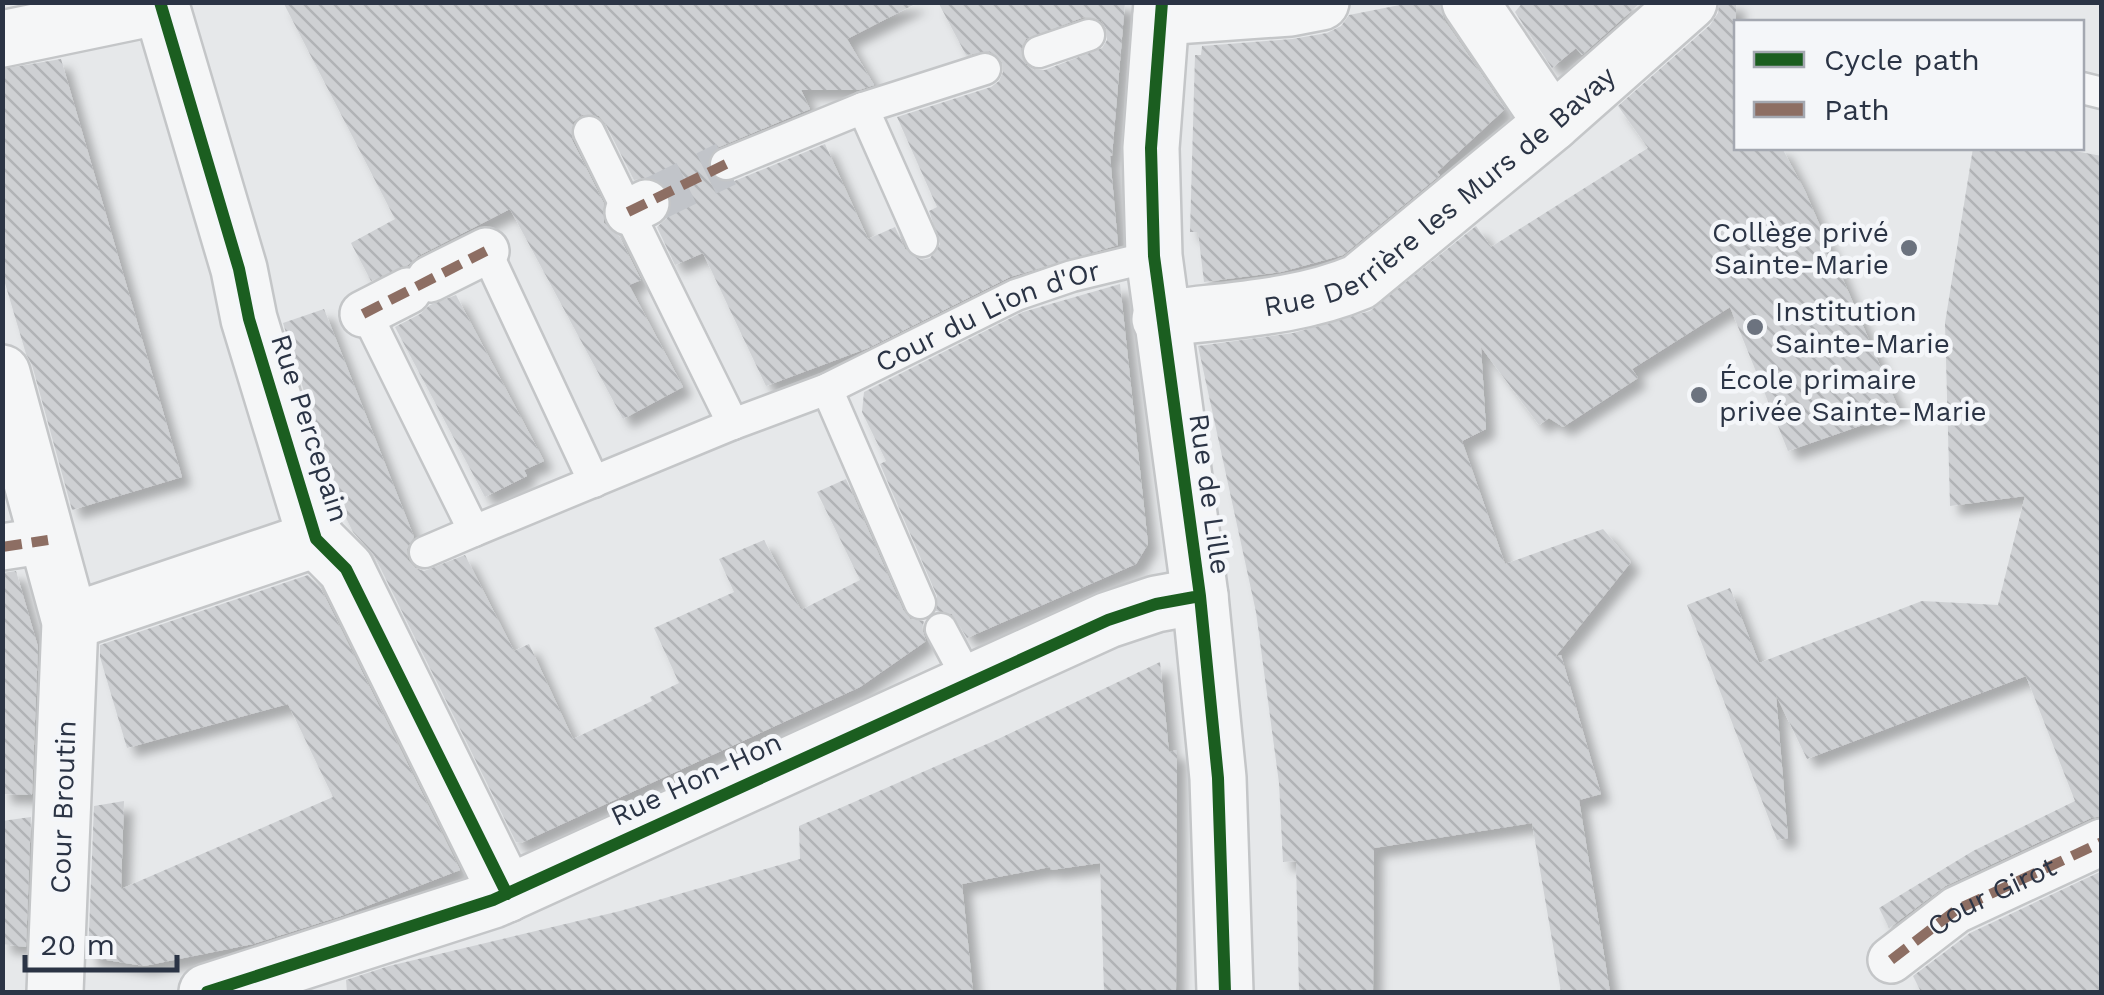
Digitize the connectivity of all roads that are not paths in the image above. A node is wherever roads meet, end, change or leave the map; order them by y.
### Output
1 (1321, 2) edge
2 (1470, 2) edge
3 (1689, 2) edge
4 (160, 4) edge
5 (1149, 15) edge
6 (1089, 36) dead end
7 (2, 39) edge
8 (1039, 52) dead end
9 (985, 69) dead end
10 (863, 108) junction
11 (1552, 123) junction
12 (589, 132) dead end
13 (726, 164) tunnel mouth
14 (922, 241) dead end
15 (486, 251) joint
16 (1154, 256) junction
17 (367, 317) joint
18 (1160, 319) junction
19 (2, 374) edge
20 (827, 389) junction
21 (733, 424) junction
22 (594, 482) junction
23 (474, 531) junction
24 (316, 539) junction
25 (25, 544) edge
26 (424, 552) dead end
27 (1200, 596) junction
28 (920, 603) dead end
29 (70, 622) junction
30 (941, 629) dead end
31 (969, 681) junction
32 (2102, 842) edge
33 (507, 894) junction
34 (1890, 960) dead end
35 (55, 992) edge
36 (208, 992) edge
37 (1225, 992) edge

1 - 5 street
2 - 11 street
3 - 11 street, Rue Derrière les Murs de Bavay
4 - 7 street
4 - 24 street, Rue Percepain
5 - 16 street, Rue de Lille
6 - 8 lane
9 - 10 lane
10 - 13 lane
10 - 14 lane
11 - 18 street, Rue Derrière les Murs de Bavay
12 - 21 lane
15 - 17 street
15 - 22 lane
16 - 18 street, Rue de Lille
16 - 20 lane, Cour du Lion d'Or
17 - 23 lane
18 - 27 street, Rue de Lille
19 - 25 street, Cour Broutin
20 - 21 lane, Cour du Lion d'Or
20 - 28 lane
21 - 22 lane, Cour du Lion d'Or
22 - 23 lane, Cour du Lion d'Or
23 - 26 lane, Cour du Lion d'Or
24 - 29 street
24 - 33 street, Rue Percepain
25 - 29 street, Cour Broutin
27 - 31 street, Rue Hon-Hon
27 - 37 street, Rue de Lille
29 - 35 street, Cour Broutin
30 - 31 lane
31 - 33 street, Rue Hon-Hon
32 - 34 street, Cour Girot
33 - 36 street, Rue Hon-Hon

